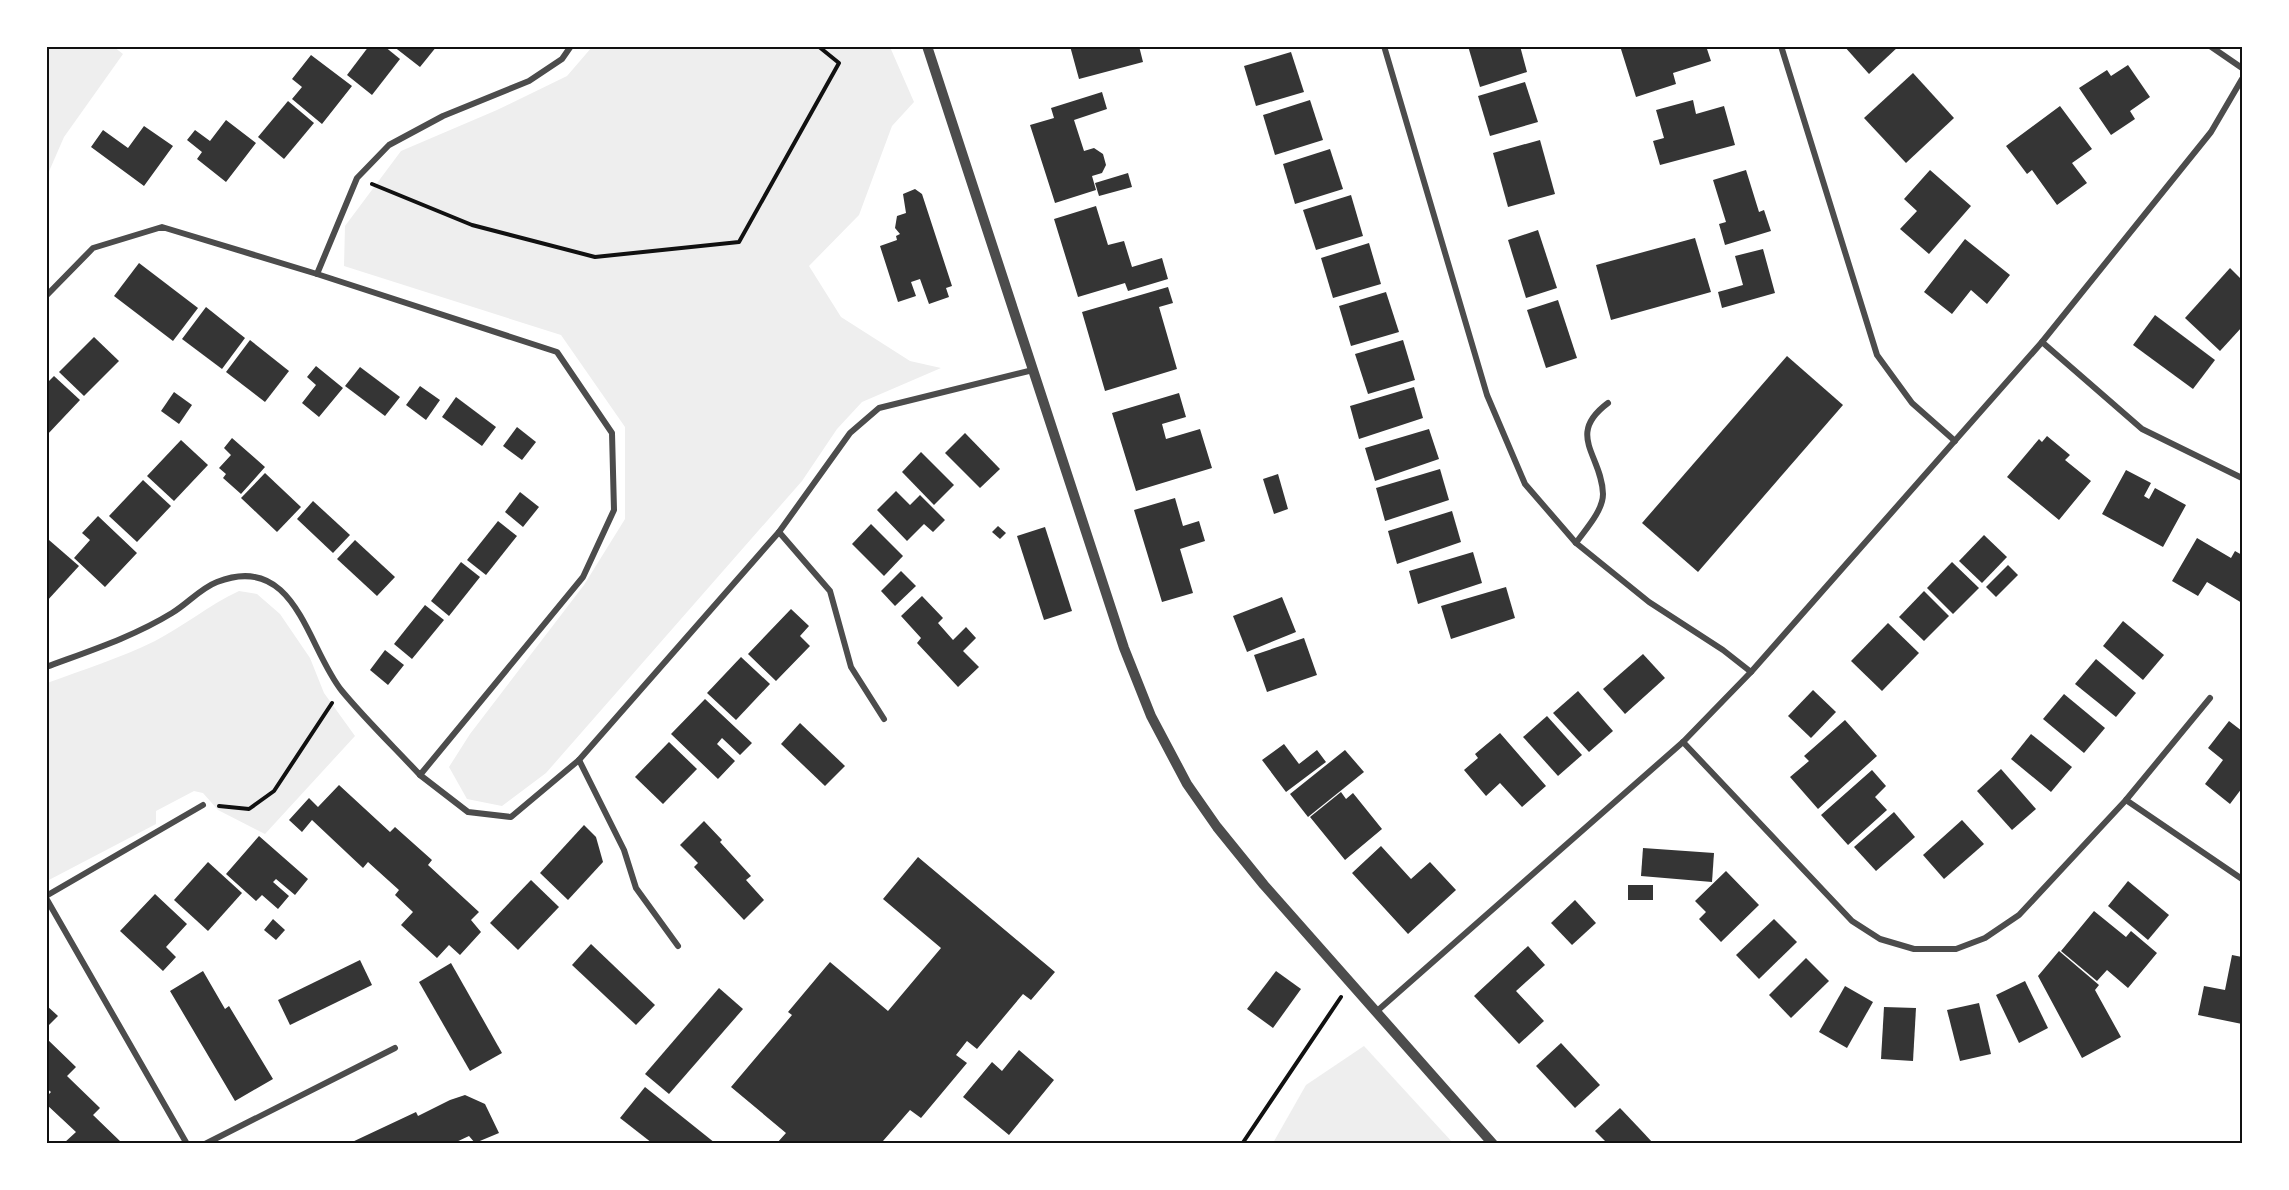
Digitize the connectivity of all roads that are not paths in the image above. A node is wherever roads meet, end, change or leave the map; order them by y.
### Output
1 (571, 46) edge
2 (927, 46) edge
3 (1384, 46) edge
4 (1780, 46) edge
5 (2210, 46) edge
6 (2242, 68) edge
7 (2242, 79) edge
8 (317, 274) junction
9 (46, 296) edge
10 (2042, 342) junction
11 (1033, 370) junction
12 (1608, 403) dead end
13 (1955, 441) junction
14 (2242, 477) edge
15 (779, 532) junction
16 (1576, 543) junction
17 (46, 667) edge
18 (1751, 672) junction
19 (2210, 698) dead end
20 (884, 719) dead end
21 (1683, 742) junction
22 (579, 760) junction
23 (420, 775) junction
24 (2126, 800) junction
25 (203, 805) road end
26 (2242, 879) edge
27 (46, 897) edge
28 (678, 946) dead end
29 (1375, 1012) junction
30 (395, 1048) dead end
31 (187, 1143) edge
32 (206, 1143) edge
33 (1493, 1143) edge

1 - 8 street
2 - 11 street
3 - 16 street
4 - 13 street
5 - 6 street
7 - 10 street
8 - 9 street
8 - 23 street
10 - 13 street
10 - 14 street
11 - 15 street
11 - 29 street
12 - 16 street
13 - 18 street
15 - 20 street
15 - 22 street
16 - 18 street
17 - 23 street
18 - 21 street
19 - 24 street
21 - 24 street
21 - 29 street
22 - 23 street
22 - 28 street
24 - 26 street
25 - 27 street
27 - 31 street
29 - 33 street
30 - 32 street

